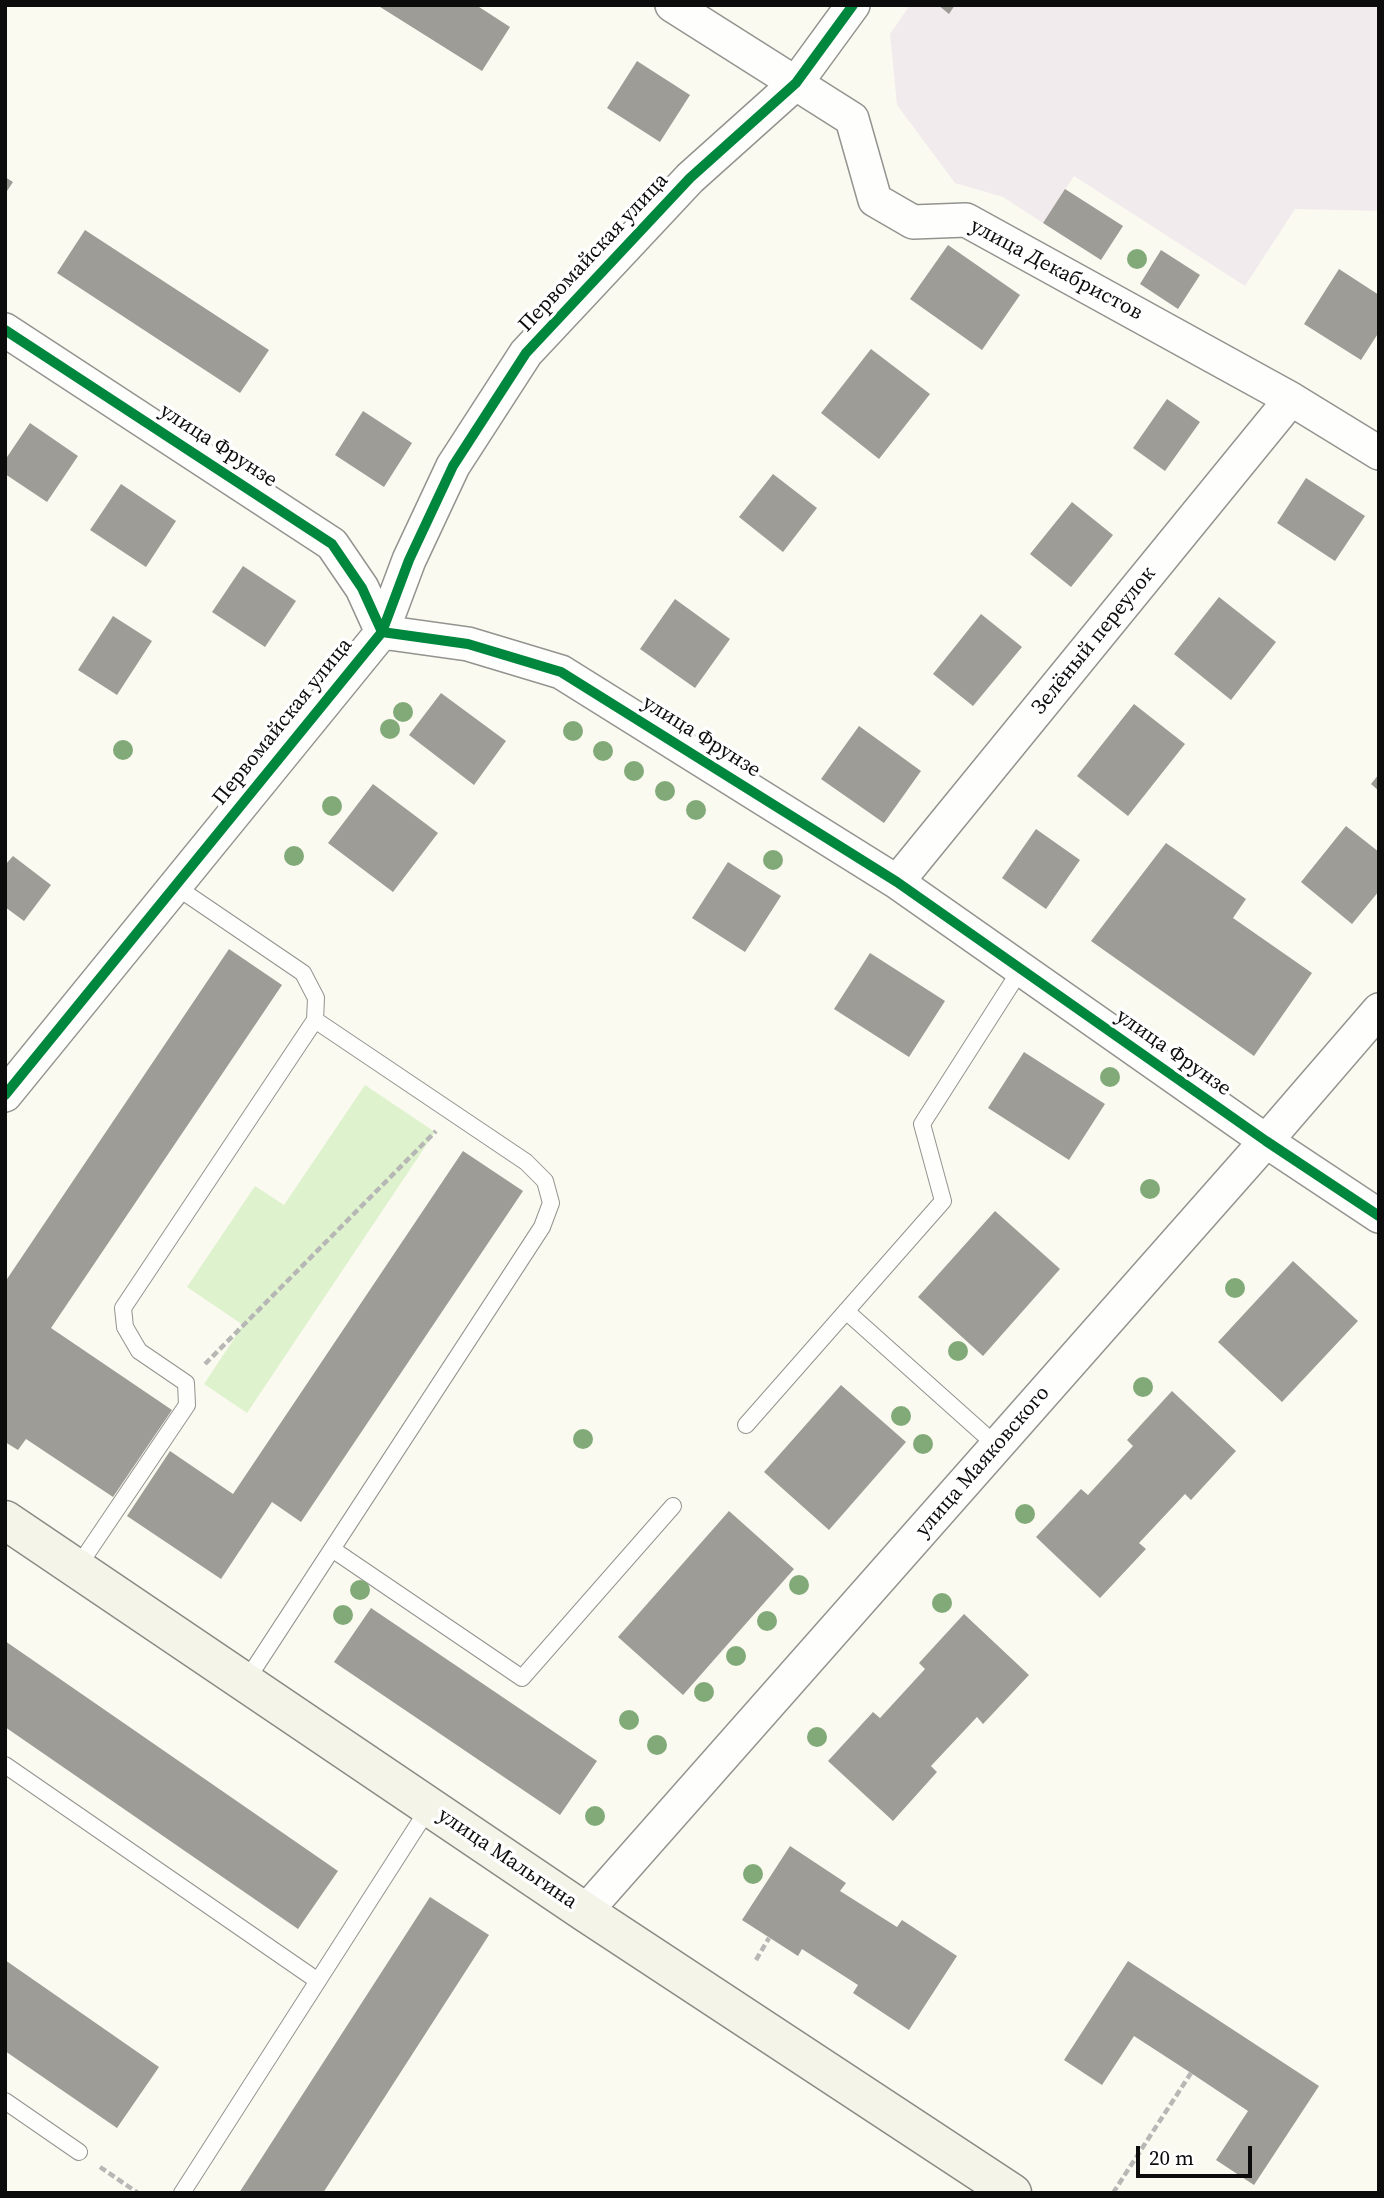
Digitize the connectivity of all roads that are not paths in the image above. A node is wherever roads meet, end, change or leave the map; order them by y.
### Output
1 (672, 5) edge
2 (853, 5) edge
3 (796, 83) junction
4 (5, 330) edge
5 (1291, 399) junction
6 (1379, 453) edge
7 (382, 632) junction
8 (897, 882) junction
9 (175, 886) junction
10 (1021, 969) junction
11 (1379, 1010) edge
12 (315, 1020) junction
13 (5, 1095) edge
14 (1266, 1141) junction
15 (1379, 1216) edge
16 (846, 1311) junction
17 (746, 1425) dead end
18 (997, 1446) junction
19 (673, 1506) dead end
20 (5, 1520) edge
21 (332, 1549) junction
22 (77, 1568) junction
23 (246, 1681) junction
24 (5, 1765) edge
25 (430, 1806) junction
26 (585, 1912) junction
27 (318, 1981) junction
28 (5, 2101) edge
29 (79, 2152) road end
30 (182, 2193) edge
31 (1012, 2193) edge

1 - 3 street, улица Декабристов
2 - 3 street, Первомайская улица
3 - 5 street, улица Декабристов
3 - 7 street, Первомайская улица
4 - 7 street, улица Фрунзе
5 - 6 street, улица Декабристов
5 - 8 street, Зелёный переулок
7 - 8 street, улица Фрунзе
7 - 9 street, Первомайская улица
8 - 10 street, улица Фрунзе
9 - 12 lane
9 - 13 street, Первомайская улица
10 - 14 street, улица Фрунзе
10 - 16 lane
11 - 14 street, улица Маяковского
12 - 21 lane
12 - 22 lane
14 - 15 street, улица Фрунзе
14 - 18 street, улица Маяковского
16 - 17 lane
16 - 18 lane
18 - 26 street, улица Маяковского
19 - 21 lane
20 - 22 street, улица Мальгина
21 - 23 lane
22 - 23 street, улица Мальгина
23 - 25 street, улица Мальгина
24 - 27 lane
25 - 26 street, улица Мальгина
25 - 27 lane
26 - 31 street, улица Мальгина
27 - 30 lane
28 - 29 lane

